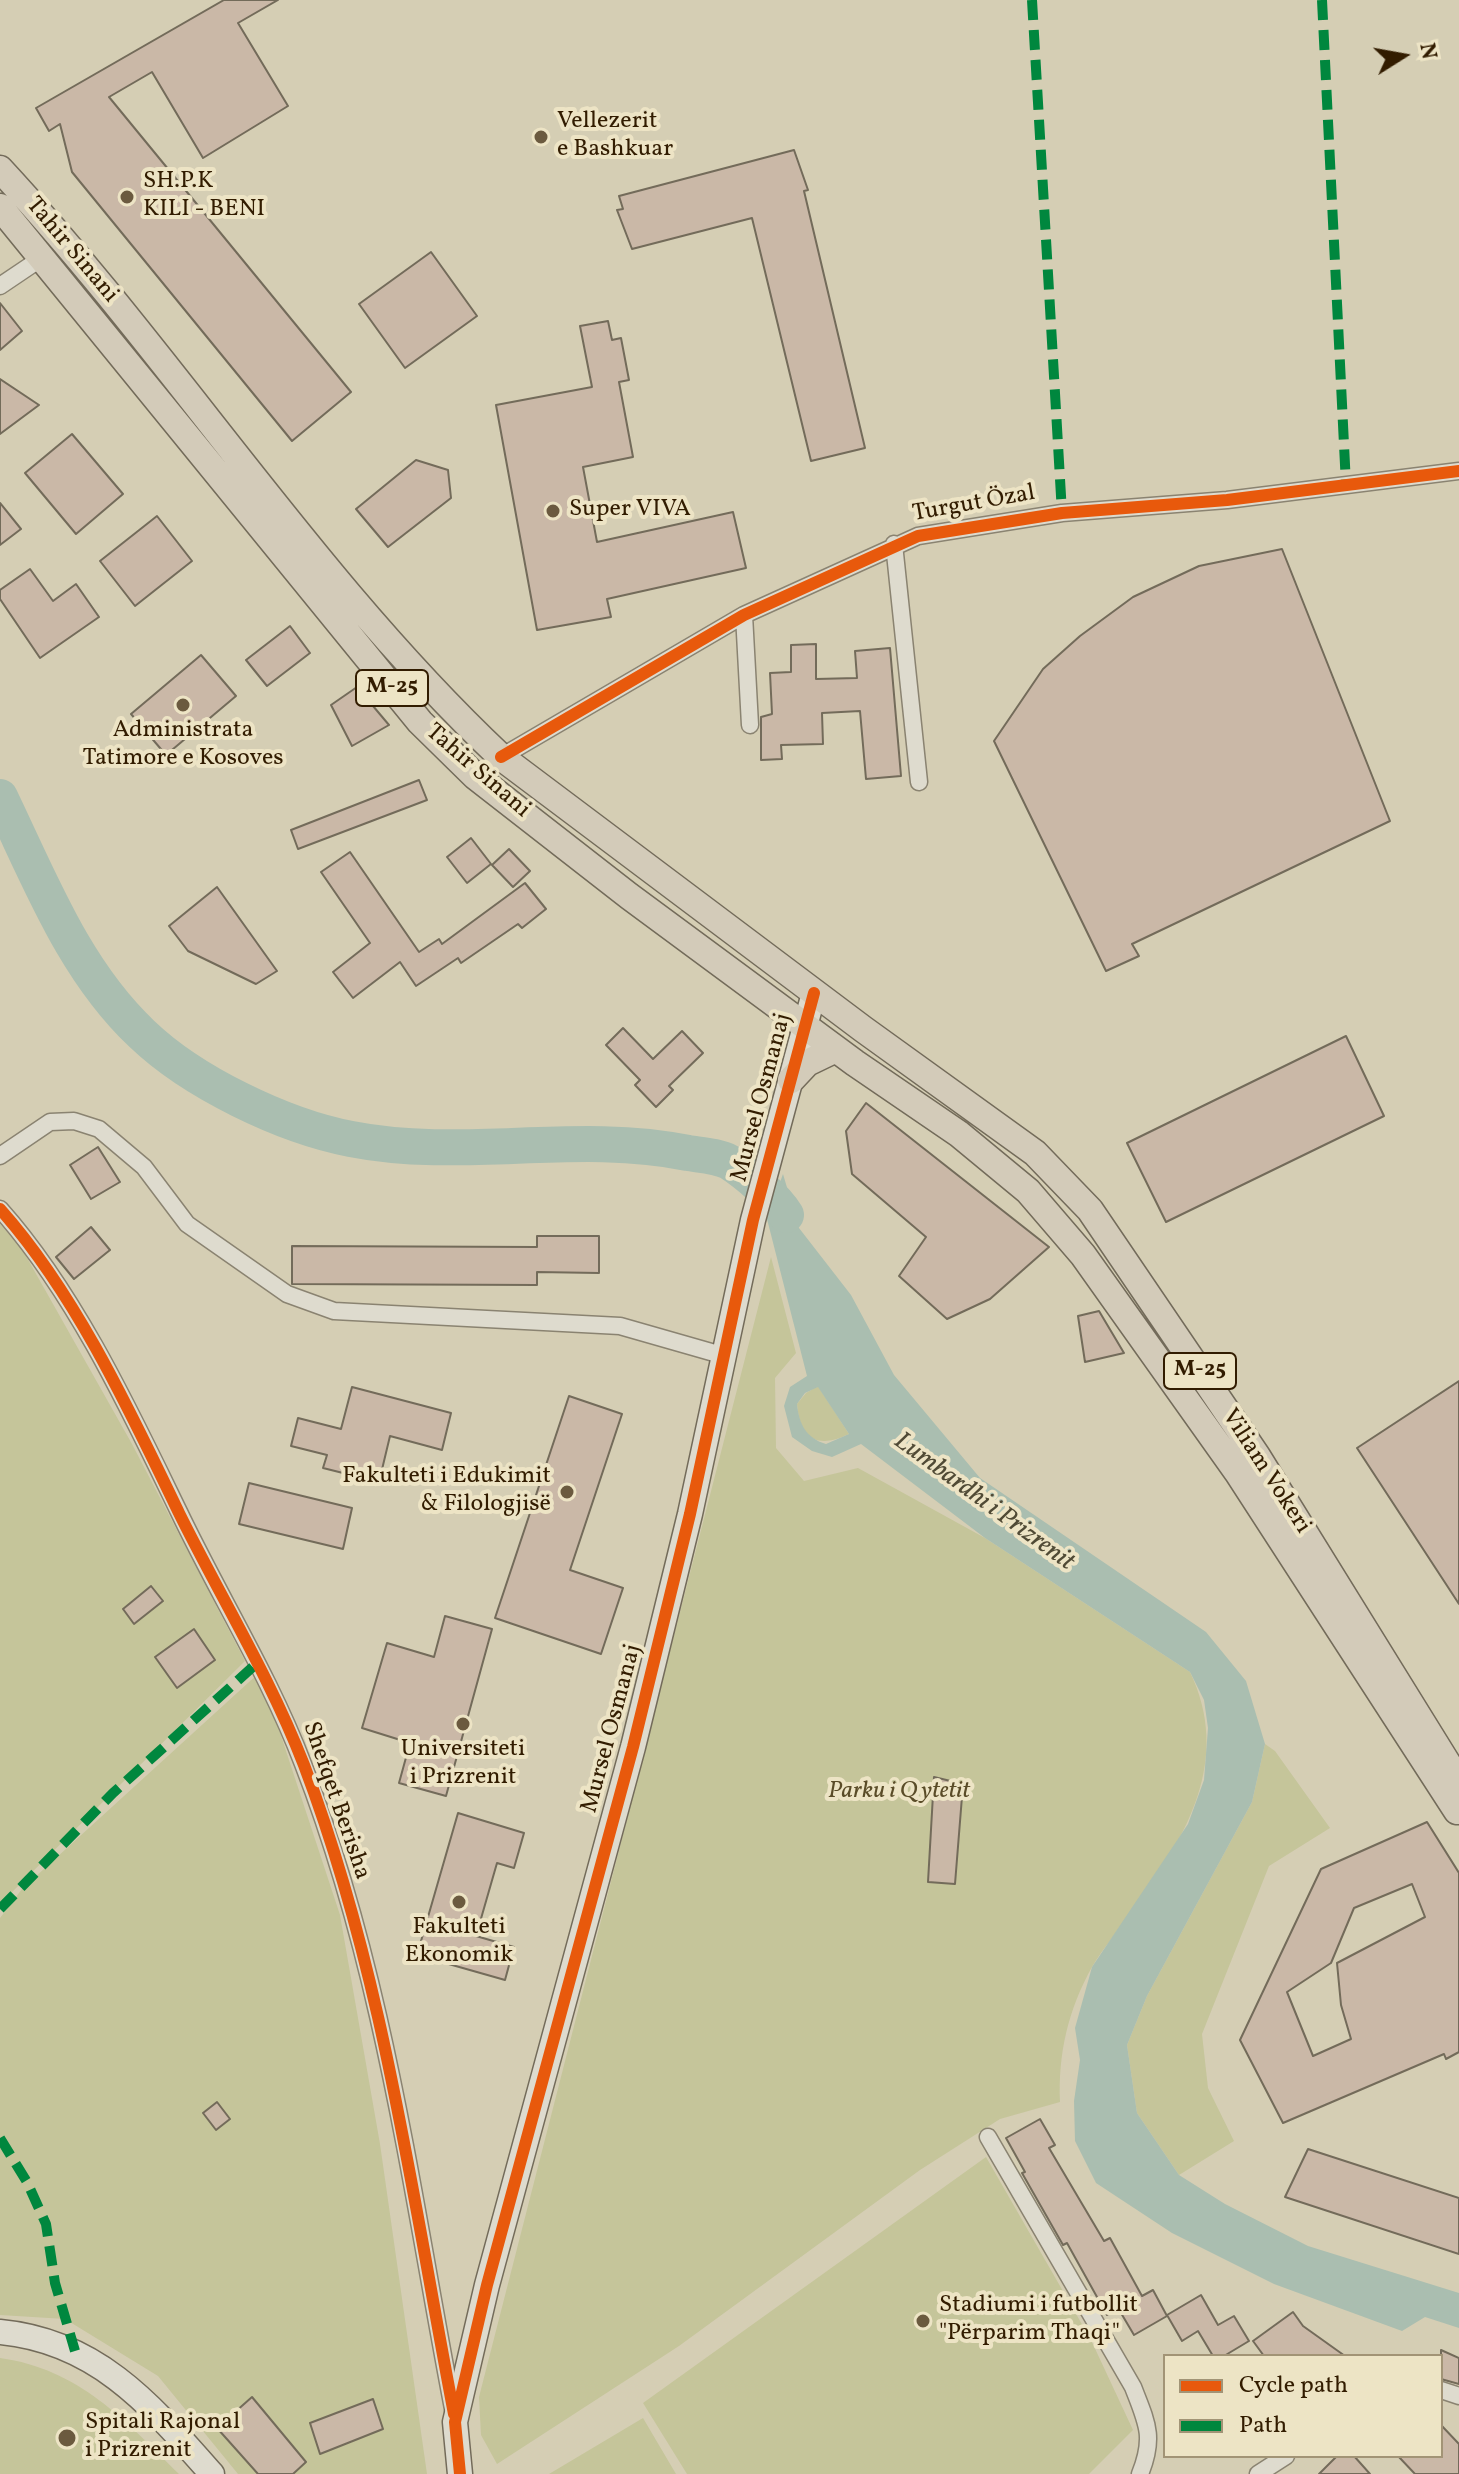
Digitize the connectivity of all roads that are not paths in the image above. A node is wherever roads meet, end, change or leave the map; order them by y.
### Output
1 (0, 169) edge
2 (0, 207) edge
3 (40, 259) junction
4 (0, 286) edge
5 (1459, 471) edge
6 (894, 544) junction
7 (744, 615) junction
8 (750, 725) dead end
9 (501, 757) junction
10 (919, 782) dead end
11 (814, 993) junction
12 (805, 1027) junction
13 (863, 1029) joint
14 (836, 1049) junction
15 (874, 1076) joint
16 (791, 1080) junction
17 (0, 1156) edge
18 (0, 1209) edge
19 (725, 1356) junction
20 (1449, 1756) edge
21 (1459, 1782) edge
22 (1458, 1814) edge
23 (988, 2137) dead end
24 (0, 2332) edge
25 (455, 2422) junction
26 (1283, 2458) edge
27 (212, 2474) edge
28 (460, 2474) edge
29 (1140, 2474) edge
30 (1258, 2474) edge

1 - 9 main road, Tahir Sinani / M-25
2 - 3 main road, Tahir Sinani / M-25
3 - 4 street
3 - 12 main road, Tahir Sinani / M-25
5 - 6 street, Turgut Özal
6 - 7 street, Turgut Özal
6 - 10 street
7 - 8 street
7 - 9 street, Turgut Özal
9 - 11 main road, Tahir Sinani / M-25
11 - 12 street, Mursel Osmanaj
11 - 13 main road, Tahir Sinani / M-25
12 - 14 main road, Tahir Sinani / M-25
12 - 16 street, Mursel Osmanaj
13 - 20 main road, Viliam Vokeri / M-25
14 - 15 main road, Tahir Sinani / M-25
14 - 16 main road
15 - 22 main road, Viliam Vokeri / M-25
16 - 19 street, Mursel Osmanaj
17 - 19 street
18 - 25 street, Shefqet Berisha
19 - 25 street, Mursel Osmanaj
20 - 21 main road, Viliam Vokeri / M-25
23 - 29 street
24 - 27 street
25 - 28 street, Mursel Osmanaj
26 - 30 street

